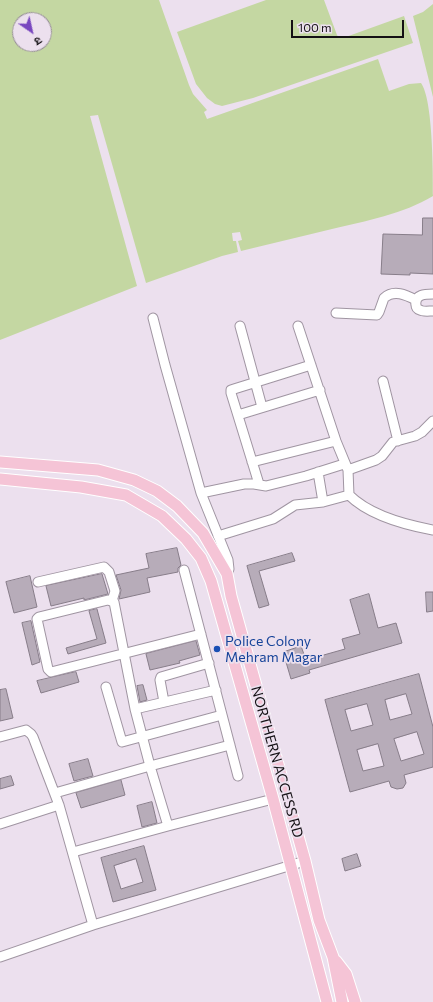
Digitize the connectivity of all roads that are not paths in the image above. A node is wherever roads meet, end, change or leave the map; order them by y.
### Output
1 (433, 294) edge
2 (416, 300) junction
3 (433, 311) edge
4 (336, 313) dead end
5 (153, 318) dead end
6 (240, 326) dead end
7 (298, 326) dead end
8 (312, 365) junction
9 (382, 381) dead end
10 (255, 382) junction
11 (320, 390) junction
12 (262, 407) junction
13 (238, 415) junction
14 (433, 421) edge
15 (336, 441) junction
16 (398, 441) junction
17 (0, 462) edge
18 (252, 462) junction
19 (346, 467) junction
20 (318, 472) junction
21 (0, 479) edge
22 (259, 484) junction
23 (201, 493) junction
24 (349, 495) junction
25 (322, 502) junction
26 (433, 530) edge
27 (218, 536) junction
28 (184, 570) dead end
29 (227, 574) junction
30 (38, 582) dead end
31 (231, 596) junction
32 (217, 600) junction
33 (112, 601) junction
34 (201, 634) junction
35 (123, 653) junction
36 (209, 663) junction
37 (106, 687) dead end
38 (216, 690) junction
39 (164, 702) junction
40 (135, 708) junction
41 (222, 715) junction
42 (142, 737) junction
43 (0, 738) edge
44 (230, 745) junction
45 (150, 766) junction
46 (238, 776) dead end
47 (55, 793) junction
48 (273, 799) junction
49 (59, 805) junction
50 (0, 824) edge
51 (168, 826) junction
52 (72, 852) junction
53 (305, 861) junction
54 (291, 866) junction
55 (93, 925) junction
56 (0, 957) edge
57 (333, 957) junction
58 (328, 1002) edge
59 (342, 1002) edge
60 (355, 1002) edge

1 - 2 street
2 - 3 street
2 - 4 street
5 - 23 street
6 - 10 street
7 - 8 street
8 - 10 street
8 - 11 street
9 - 16 street
10 - 12 street
10 - 13 street
11 - 12 street
11 - 15 street
12 - 13 street
13 - 18 street
14 - 16 street
15 - 18 street
15 - 19 street
16 - 19 street
17 - 29 main road, NORTHERN ACCESS RD
18 - 22 street
19 - 20 street
19 - 24 street
20 - 22 street
20 - 25 street
21 - 32 main road, NORTHERN ACCESS RD
22 - 23 street
23 - 27 street
24 - 25 street
24 - 26 street
25 - 27 street
27 - 29 street
28 - 34 street
29 - 31 main road, NORTHERN ACCESS RD
30 - 33 street
31 - 32 main road
31 - 53 main road, NORTHERN ACCESS RD
32 - 48 main road, NORTHERN ACCESS RD
33 - 35 street
33 - 35 street
34 - 35 street
34 - 36 street
35 - 40 street
36 - 38 street
36 - 39 street
37 - 42 street
38 - 39 street
38 - 41 street
39 - 40 street
40 - 42 street
41 - 42 street
41 - 44 street
42 - 45 street
43 - 47 street
44 - 45 street
44 - 46 street
45 - 47 street
45 - 51 street
47 - 49 street
48 - 51 street
48 - 54 main road, NORTHERN ACCESS RD
49 - 50 street
49 - 52 street
51 - 52 street
52 - 55 street
53 - 54 street
53 - 57 main road, NORTHERN ACCESS RD
54 - 55 street
54 - 58 main road, NORTHERN ACCESS RD
55 - 56 street
57 - 59 main road, NORTHERN ACCESS RD
57 - 60 main road

